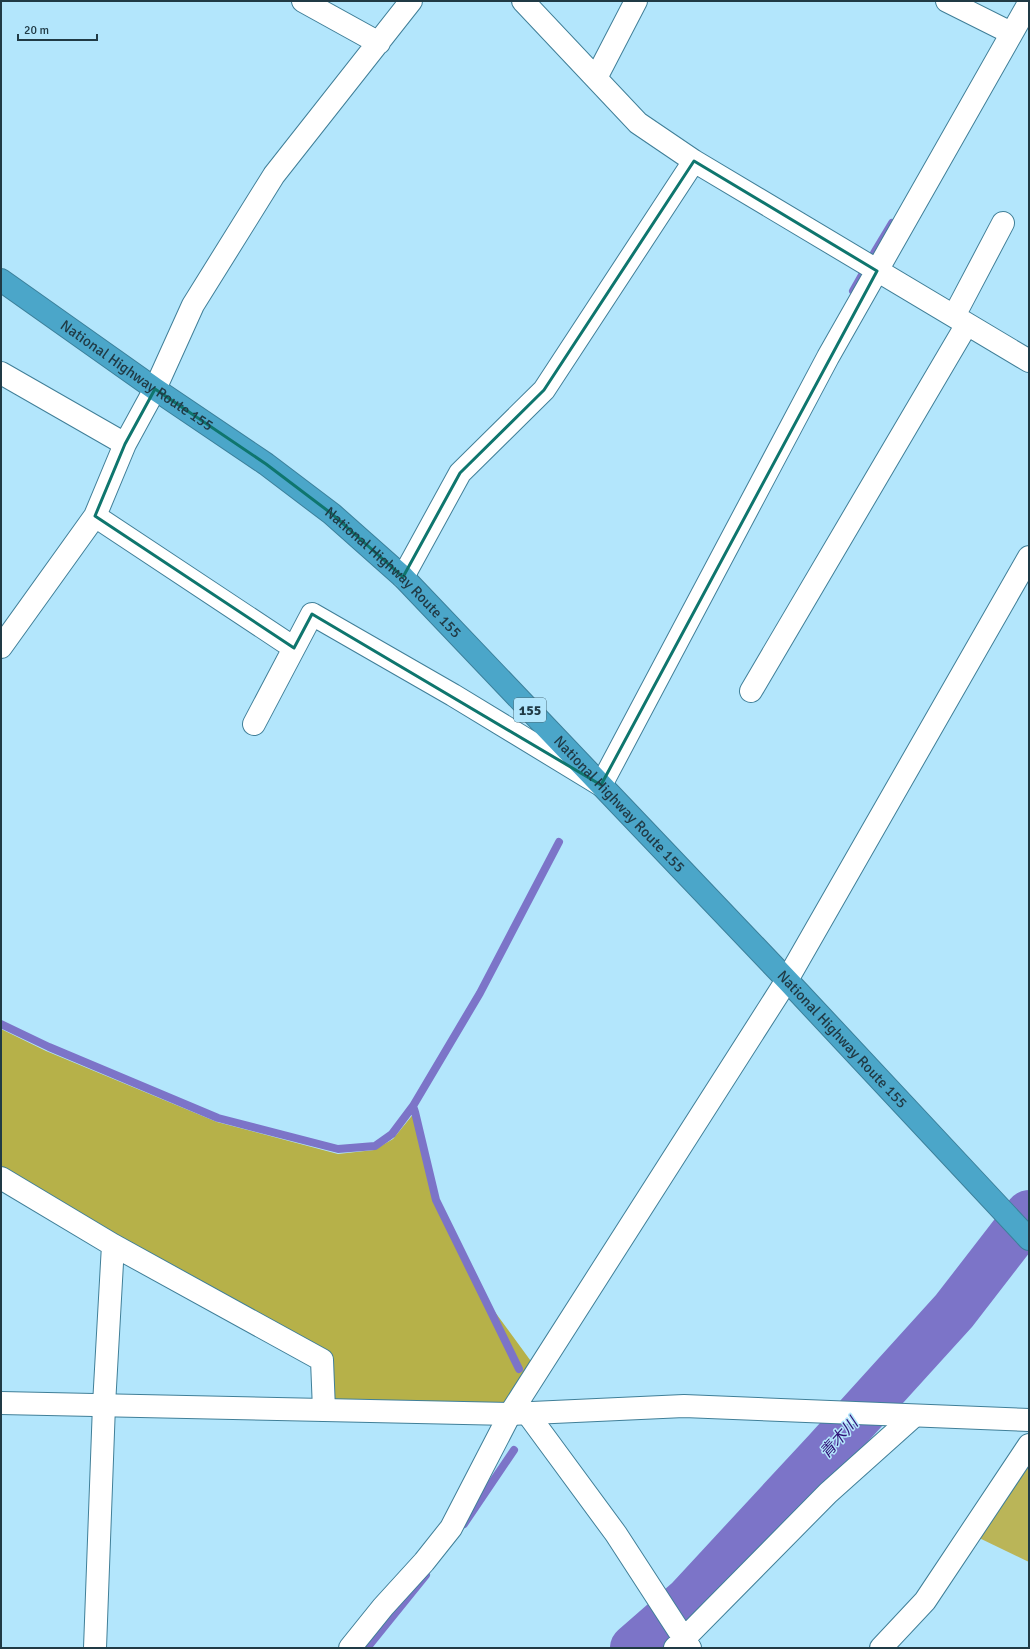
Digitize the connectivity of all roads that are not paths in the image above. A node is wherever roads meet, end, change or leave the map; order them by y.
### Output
1 (303, 1) edge
2 (411, 1) edge
3 (523, 1) edge
4 (636, 1) edge
5 (947, 1) edge
6 (1029, 2) edge
7 (1011, 33) junction
8 (379, 43) junction
9 (596, 78) junction
10 (694, 161) junction
11 (1003, 223) dead end
12 (877, 271) junction
13 (1, 280) edge
14 (960, 320) junction
15 (1029, 361) edge
16 (1, 373) edge
17 (155, 389) junction
18 (125, 444) junction
19 (94, 516) junction
20 (1029, 557) edge
21 (402, 577) junction
22 (1, 647) edge
23 (294, 648) junction
24 (751, 691) dead end
25 (254, 724) dead end
26 (601, 785) junction
27 (787, 980) junction
28 (1, 1178) edge
29 (1029, 1239) edge
30 (113, 1245) junction
31 (1, 1403) edge
32 (104, 1405) junction
33 (324, 1410) junction
34 (519, 1413) junction
35 (906, 1416) junction
36 (1029, 1420) edge
37 (1029, 1445) edge
38 (683, 1645) edge
39 (96, 1648) edge
40 (350, 1648) edge
41 (881, 1648) edge

1 - 8 street
2 - 8 street
3 - 9 street
4 - 9 street
5 - 7 street
6 - 7 street
7 - 12 street
8 - 17 street
9 - 10 street
10 - 12 street
10 - 21 street
11 - 14 street
12 - 14 street
12 - 26 street
13 - 17 highway, National Highway Route 155 / 155
14 - 15 street
14 - 24 street
16 - 18 street
17 - 18 street
17 - 21 highway, National Highway Route 155 / 155
18 - 19 street
19 - 22 street
19 - 23 street
20 - 27 street
21 - 26 highway, National Highway Route 155 / 155
23 - 25 street
23 - 26 street
26 - 27 highway, National Highway Route 155 / 155
27 - 29 highway, National Highway Route 155 / 155
27 - 34 street
28 - 30 street
30 - 32 street
30 - 33 street
31 - 32 street
32 - 33 street
32 - 39 street
33 - 34 street
34 - 35 street
34 - 38 street
34 - 40 street
35 - 36 street
35 - 38 street
37 - 41 street

